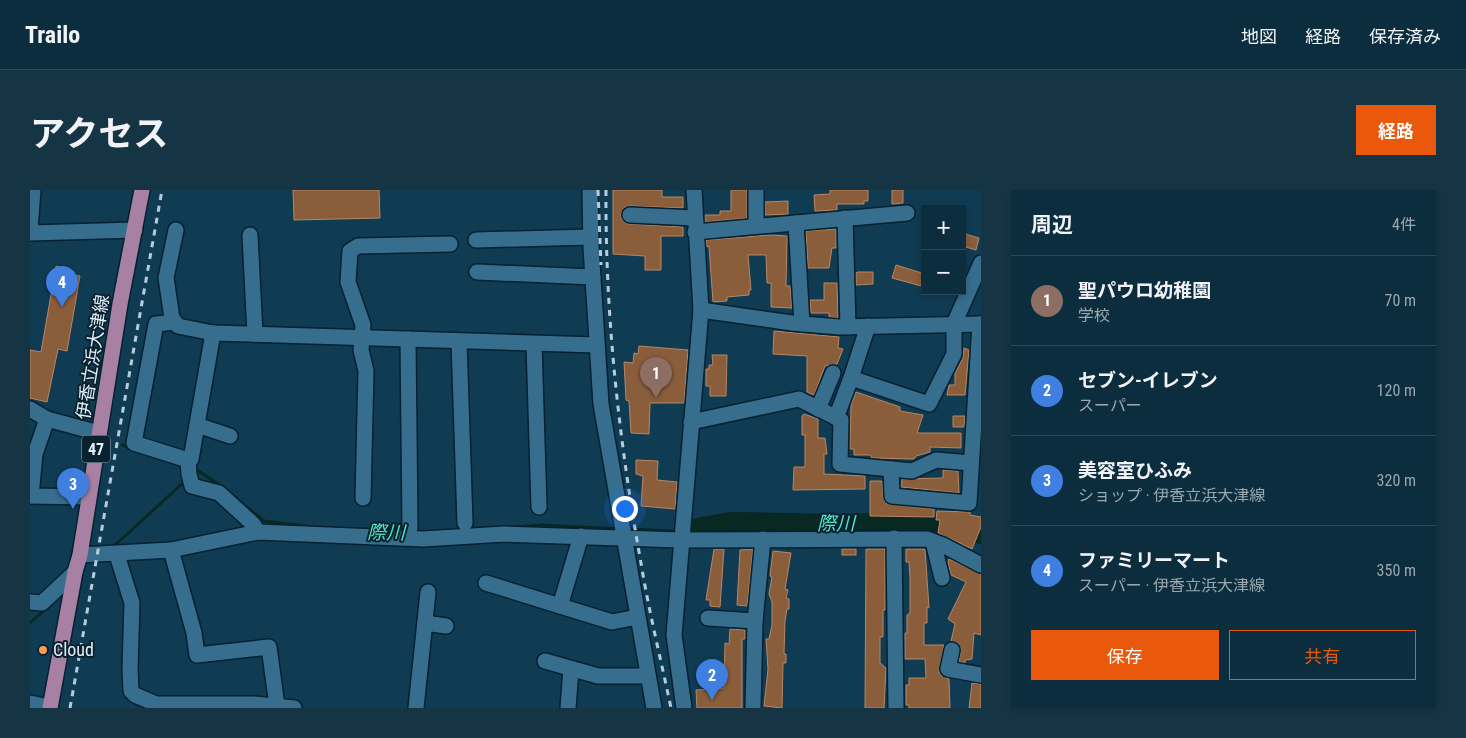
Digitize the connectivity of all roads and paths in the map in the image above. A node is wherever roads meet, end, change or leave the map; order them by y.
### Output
1 (33, 190) edge
2 (142, 190) edge
3 (590, 190) edge
4 (694, 190) edge
5 (756, 190) edge
6 (907, 213) dead end
7 (630, 215) dead end
8 (845, 218) junction
9 (796, 223) junction
10 (695, 225) junction
11 (756, 226) junction
12 (136, 230) junction
13 (176, 230) dead end
14 (30, 232) edge
15 (250, 235) dead end
16 (590, 236) junction
17 (476, 240) dead end
18 (450, 244) dead end
19 (981, 263) edge
20 (478, 272) dead end
21 (593, 277) junction
22 (701, 310) junction
23 (175, 322) junction
24 (802, 324) junction
25 (954, 324) junction
26 (980, 324) edge
27 (868, 326) junction
28 (848, 327) junction
29 (213, 333) junction
30 (255, 334) junction
31 (362, 338) junction
32 (408, 339) junction
33 (459, 341) junction
34 (534, 344) junction
35 (596, 346) junction
36 (833, 373) dead end
37 (852, 378) junction
38 (30, 409) edge
39 (818, 409) junction
40 (836, 418) junction
41 (691, 422) junction
42 (45, 424) junction
43 (197, 426) junction
44 (99, 433) junction
45 (230, 436) dead end
46 (971, 463) junction
47 (891, 469) junction
48 (189, 471) junction
49 (30, 496) edge
50 (88, 497) junction
51 (364, 498) dead end
52 (539, 506) dead end
53 (465, 523) dead end
54 (410, 528) dead end
55 (258, 532) junction
56 (622, 532) junction
57 (581, 536) junction
58 (894, 538) junction
59 (764, 539) junction
60 (680, 540) junction
61 (933, 542) junction
62 (170, 550) junction
63 (117, 554) junction
64 (80, 556) junction
65 (981, 565) edge
66 (74, 572) junction
67 (942, 578) dead end
68 (486, 583) dead end
69 (428, 592) dead end
70 (30, 602) edge
71 (560, 606) junction
72 (637, 617) junction
73 (708, 618) dead end
74 (755, 621) junction
75 (425, 624) junction
76 (446, 626) dead end
77 (952, 650) dead end
78 (546, 661) dead end
79 (571, 669) junction
80 (981, 675) edge
81 (648, 676) junction
82 (30, 703) edge
83 (148, 705) edge
84 (277, 706) junction
85 (50, 708) edge
86 (294, 708) edge
87 (416, 708) edge
88 (568, 708) edge
89 (654, 708) edge
90 (684, 708) edge
91 (753, 708) edge
92 (896, 708) edge

1 - 14 street
2 - 12 main road, 伊香立浜大津線 / 47
3 - 16 street
4 - 10 street
5 - 11 street
6 - 8 street
7 - 10 street
8 - 9 street
8 - 28 street
9 - 11 street
9 - 24 street
10 - 11 street
10 - 22 street
12 - 14 street
12 - 44 main road, 伊香立浜大津線 / 47
13 - 23 street
15 - 30 street
16 - 17 street
16 - 21 street
18 - 31 street
19 - 25 street
20 - 21 street
21 - 35 street
22 - 24 street
22 - 41 street
23 - 29 street
23 - 48 street
24 - 28 street
25 - 26 street
25 - 27 street
25 - 37 street
26 - 46 street
27 - 28 street
27 - 37 street
29 - 30 street
29 - 43 street
30 - 31 street
31 - 32 street
31 - 51 street
32 - 33 street
32 - 54 street
33 - 34 street
33 - 53 street
34 - 35 street
34 - 52 street
35 - 56 street
36 - 39 street
37 - 40 street
38 - 42 street
39 - 40 street
39 - 41 street
40 - 47 street
41 - 60 street
42 - 44 street
42 - 49 street
43 - 45 street
43 - 48 street
44 - 50 main road, 伊香立浜大津線 / 47
46 - 47 street
46 - 47 street
48 - 55 street
49 - 50 street
50 - 64 main road, 伊香立浜大津線 / 47
55 - 57 street
55 - 62 street
56 - 57 street
56 - 60 street
56 - 72 street
57 - 71 street
58 - 59 street
58 - 61 street
58 - 92 street
59 - 60 street
59 - 74 street
60 - 90 street
61 - 65 street
61 - 67 street
62 - 63 street
62 - 84 street
63 - 64 street
63 - 83 street
64 - 66 main road, 伊香立浜大津線 / 47
66 - 70 street
66 - 85 main road, 伊香立浜大津線 / 47
68 - 71 street
69 - 75 street
71 - 72 street
72 - 81 street
73 - 74 street
74 - 91 street
75 - 76 street
75 - 87 street
77 - 80 street
78 - 79 street
79 - 81 street
79 - 88 street
81 - 89 street
82 - 85 street
83 - 84 street
84 - 86 street

